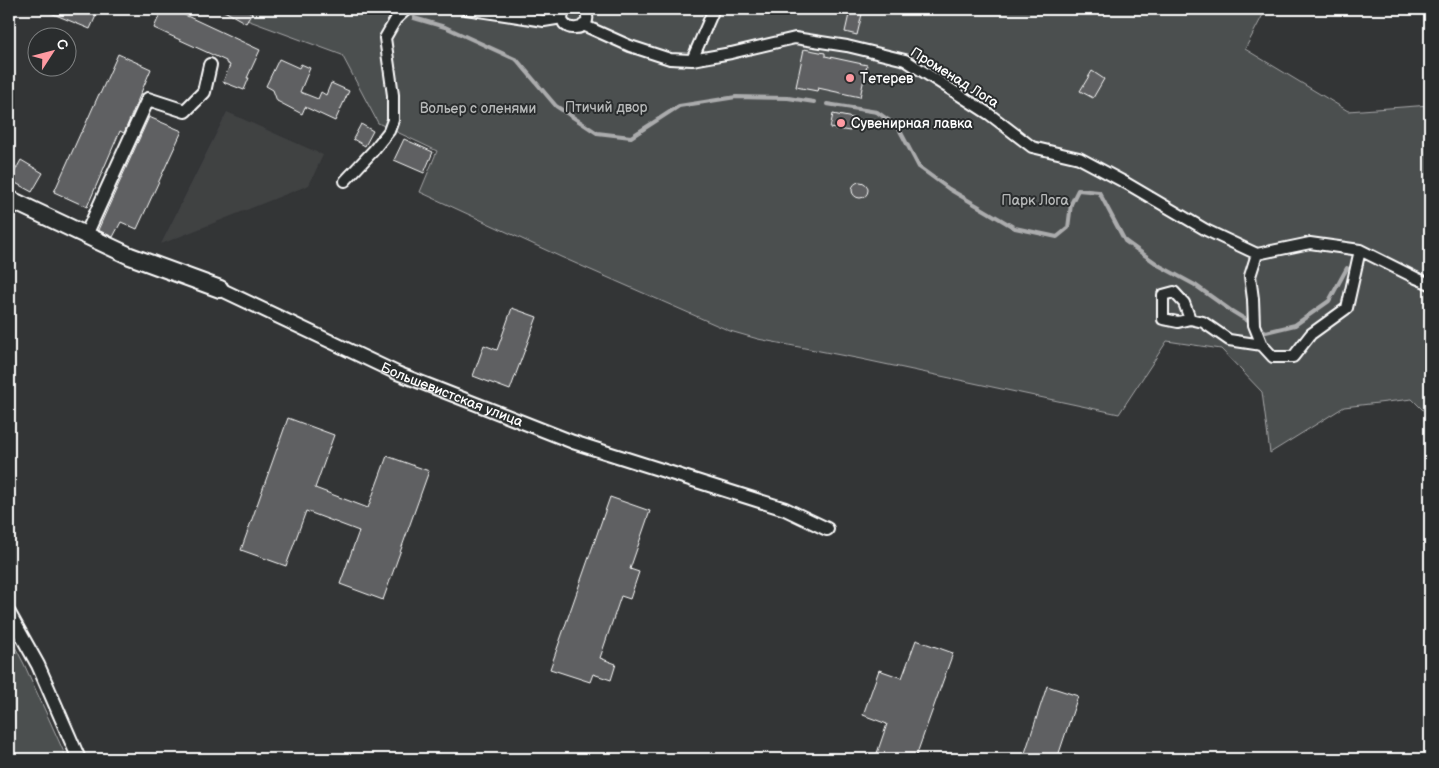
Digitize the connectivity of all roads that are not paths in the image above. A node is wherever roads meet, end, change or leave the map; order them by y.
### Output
1 (407, 9) edge
2 (466, 9) edge
3 (584, 9) edge
4 (714, 9) edge
5 (564, 13) edge
6 (583, 25) junction
7 (692, 60) junction
8 (210, 66) dead end
9 (345, 181) dead end
10 (9, 199) edge
11 (86, 235) junction
12 (1360, 250) junction
13 (1257, 254) junction
14 (1430, 284) edge
15 (220, 289) joint
16 (1190, 319) dead end
17 (1262, 345) junction
18 (827, 529) dead end
19 (9, 613) edge
20 (79, 759) edge

1 - 9 street
2 - 5 street
3 - 6 street
4 - 7 street
5 - 6 street, Променад Лога
6 - 7 street, Променад Лога
7 - 13 street, Променад Лога
8 - 11 street
10 - 11 street, Большевистская улица
11 - 15 street, Большевистская улица
12 - 13 street
12 - 14 street
12 - 17 street
13 - 17 street
15 - 18 street, Большевистская улица
16 - 17 street
19 - 20 street

